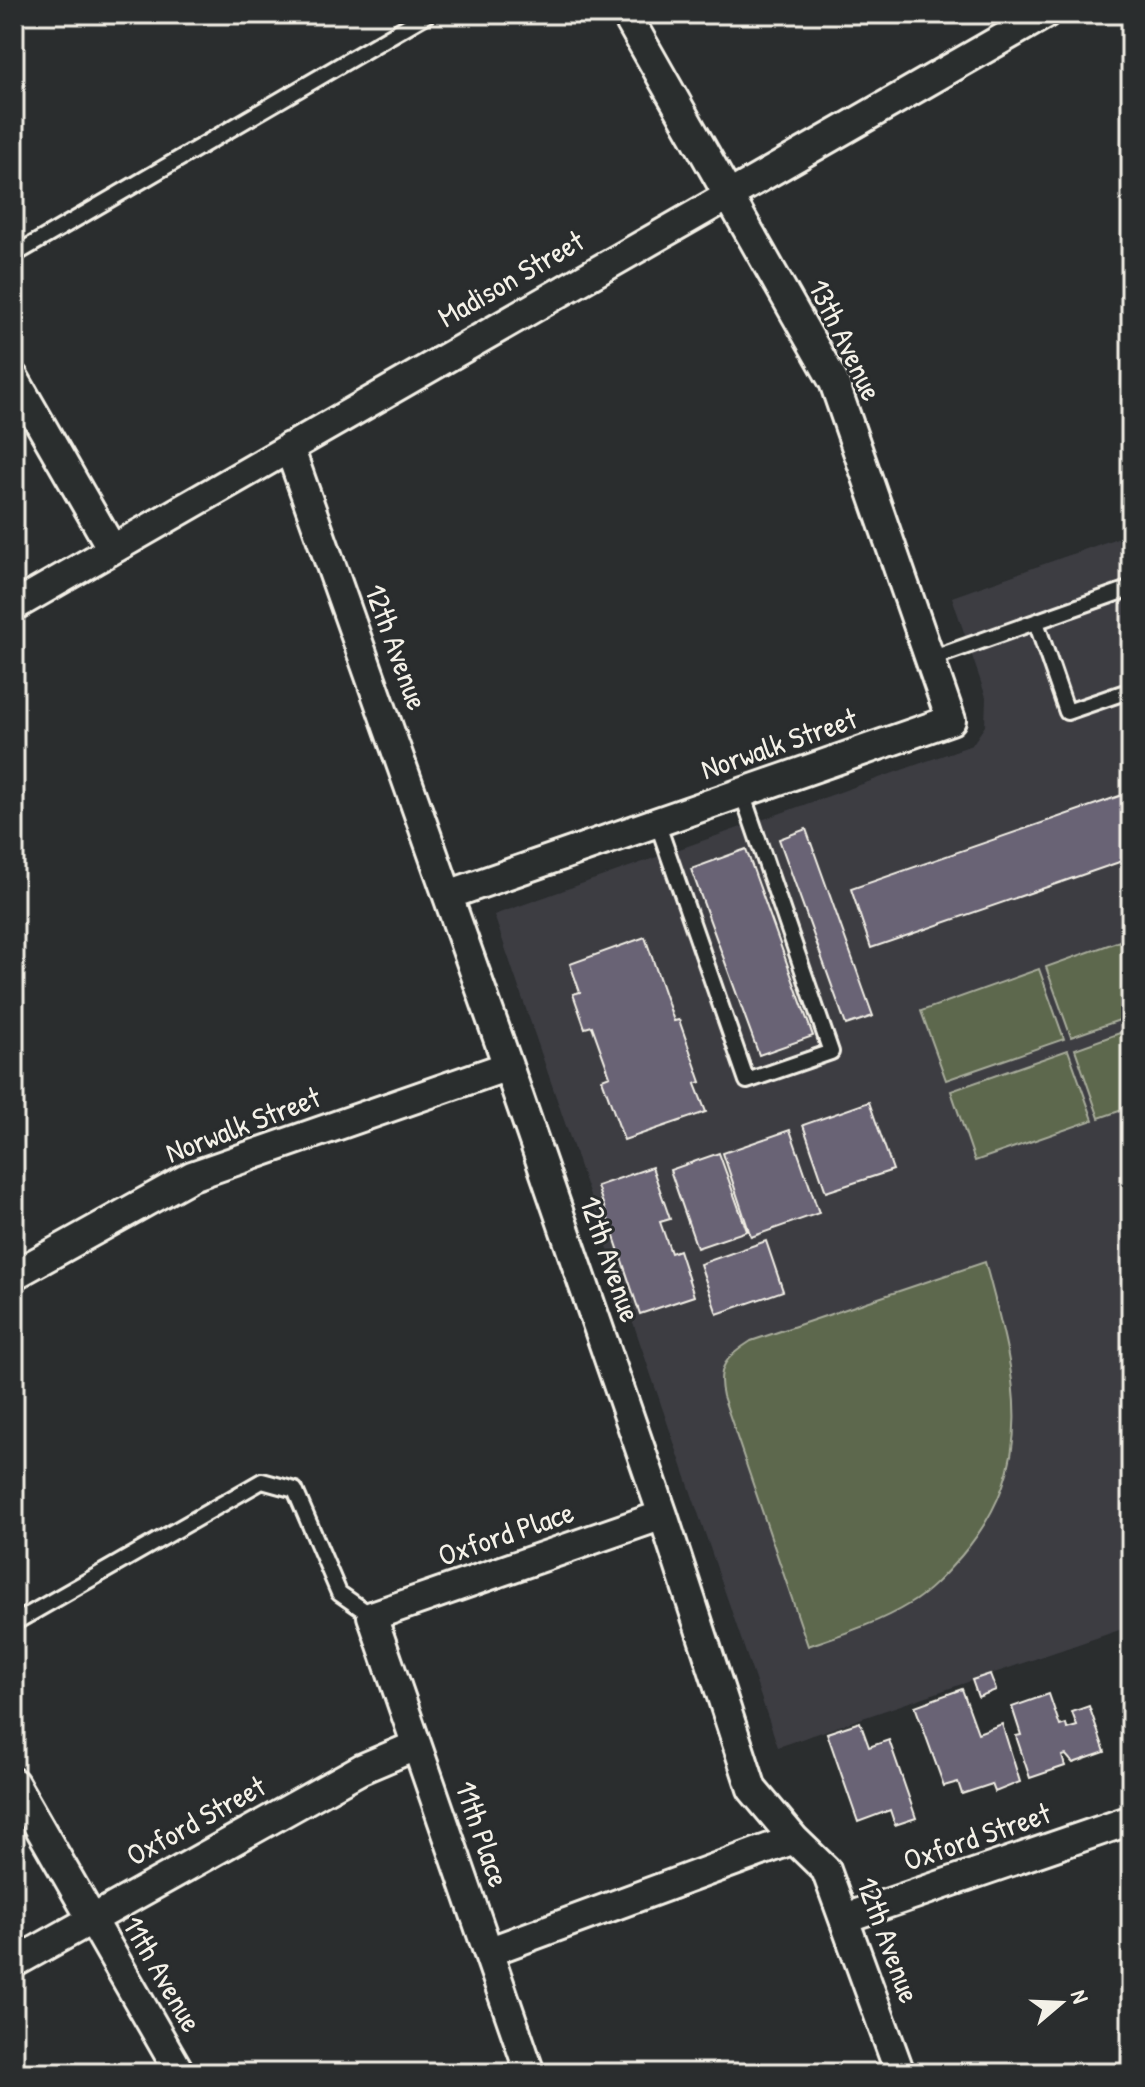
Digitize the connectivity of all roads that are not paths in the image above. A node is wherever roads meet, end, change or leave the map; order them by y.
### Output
1 (428, 14) edge
2 (626, 14) edge
3 (1045, 14) edge
4 (728, 193) junction
5 (14, 255) edge
6 (14, 378) edge
7 (289, 447) junction
8 (112, 549) junction
9 (1131, 588) edge
10 (14, 606) edge
11 (1036, 622) junction
12 (930, 659) junction
13 (1131, 690) edge
14 (951, 720) joint
15 (742, 793) junction
16 (657, 822) junction
17 (448, 895) junction
18 (508, 1066) junction
19 (14, 1275) edge
20 (663, 1515) junction
21 (372, 1616) junction
22 (14, 1623) edge
23 (415, 1746) junction
24 (14, 1783) edge
25 (1131, 1820) edge
26 (794, 1839) junction
27 (845, 1918) junction
28 (91, 1919) junction
29 (488, 1952) junction
30 (14, 1963) edge
31 (180, 2073) edge
32 (530, 2073) edge
33 (900, 2073) edge

1 - 5 lane
2 - 4 street, 13th Avenue
3 - 4 street, Madison Street
4 - 7 street, Madison Street
4 - 12 street, 13th Avenue
6 - 8 street
7 - 8 street, Madison Street
7 - 17 street, 12th Avenue
8 - 10 street, Madison Street
9 - 11 lane
11 - 12 lane
11 - 13 lane
12 - 14 street, 13th Avenue
14 - 15 street, Norwalk Street
15 - 16 street, Norwalk Street
15 - 16 lane
16 - 17 street, Norwalk Street
17 - 18 street, 12th Avenue
18 - 19 street, Norwalk Street
18 - 20 street, 12th Avenue
20 - 21 street, Oxford Place
20 - 26 street, 12th Avenue
21 - 22 lane
21 - 23 street, 11th Place
23 - 28 street, Oxford Street
23 - 29 street, 11th Place
24 - 28 street, 11th Avenue
25 - 27 street, Oxford Street
26 - 27 street, 12th Avenue
26 - 29 street
27 - 33 street, 12th Avenue
28 - 30 street, Oxford Street
28 - 31 street, 11th Avenue
29 - 32 street, 11th Place

